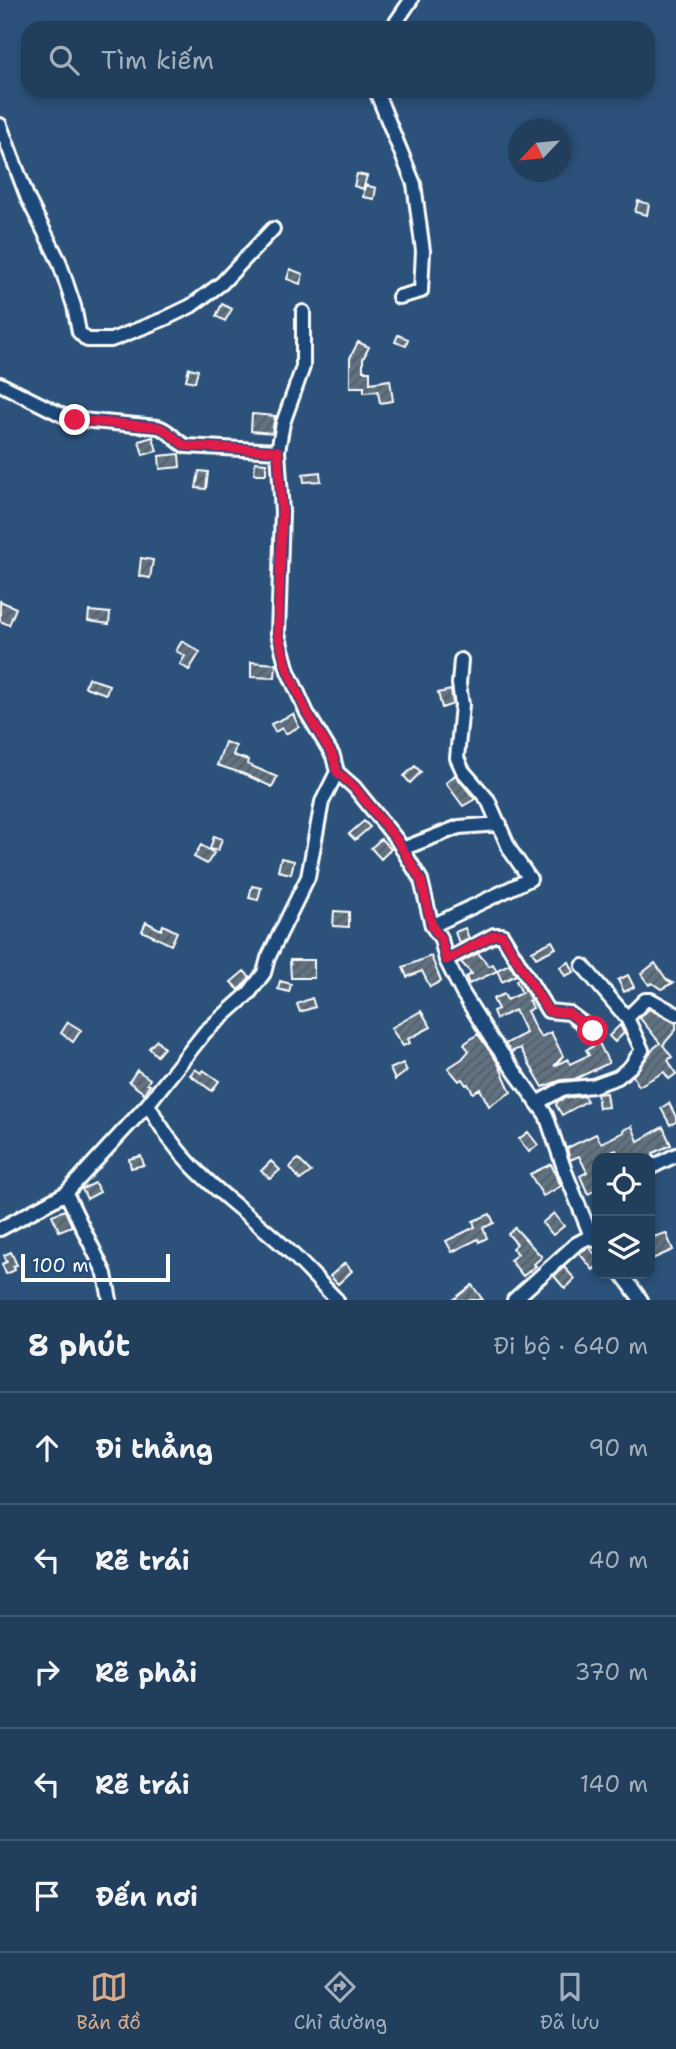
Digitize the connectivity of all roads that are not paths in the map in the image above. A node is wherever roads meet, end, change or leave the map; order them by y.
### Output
1 (411, 0) edge
2 (397, 21) edge
3 (379, 98) edge
4 (0, 125) edge
5 (273, 229) dead end
6 (399, 297) dead end
7 (303, 312) dead end
8 (0, 384) edge
9 (278, 451) junction
10 (461, 660) dead end
11 (337, 772) junction
12 (500, 824) junction
13 (402, 849) junction
14 (432, 926) junction
15 (446, 960) junction
16 (583, 966) dead end
17 (676, 1014) edge
18 (627, 1018) junction
19 (593, 1031) dead end
20 (537, 1103) junction
21 (148, 1104) junction
22 (676, 1155) edge
23 (655, 1166) edge
24 (66, 1193) junction
25 (0, 1228) edge
26 (592, 1234) edge
27 (592, 1240) edge
28 (626, 1279) edge
29 (110, 1300) edge
30 (337, 1300) edge
31 (514, 1300) edge
32 (641, 1300) edge

1 - 2 street
3 - 6 street
4 - 5 street
7 - 9 street
8 - 9 street
9 - 11 street
10 - 12 street
11 - 13 street
11 - 21 street
12 - 13 street
12 - 14 street
13 - 14 street
14 - 15 street
15 - 19 street
15 - 20 street
16 - 18 street
17 - 18 street
18 - 20 street
20 - 26 street
21 - 24 street
21 - 30 street
22 - 23 street
24 - 25 street
24 - 29 street
27 - 31 street
28 - 32 street

